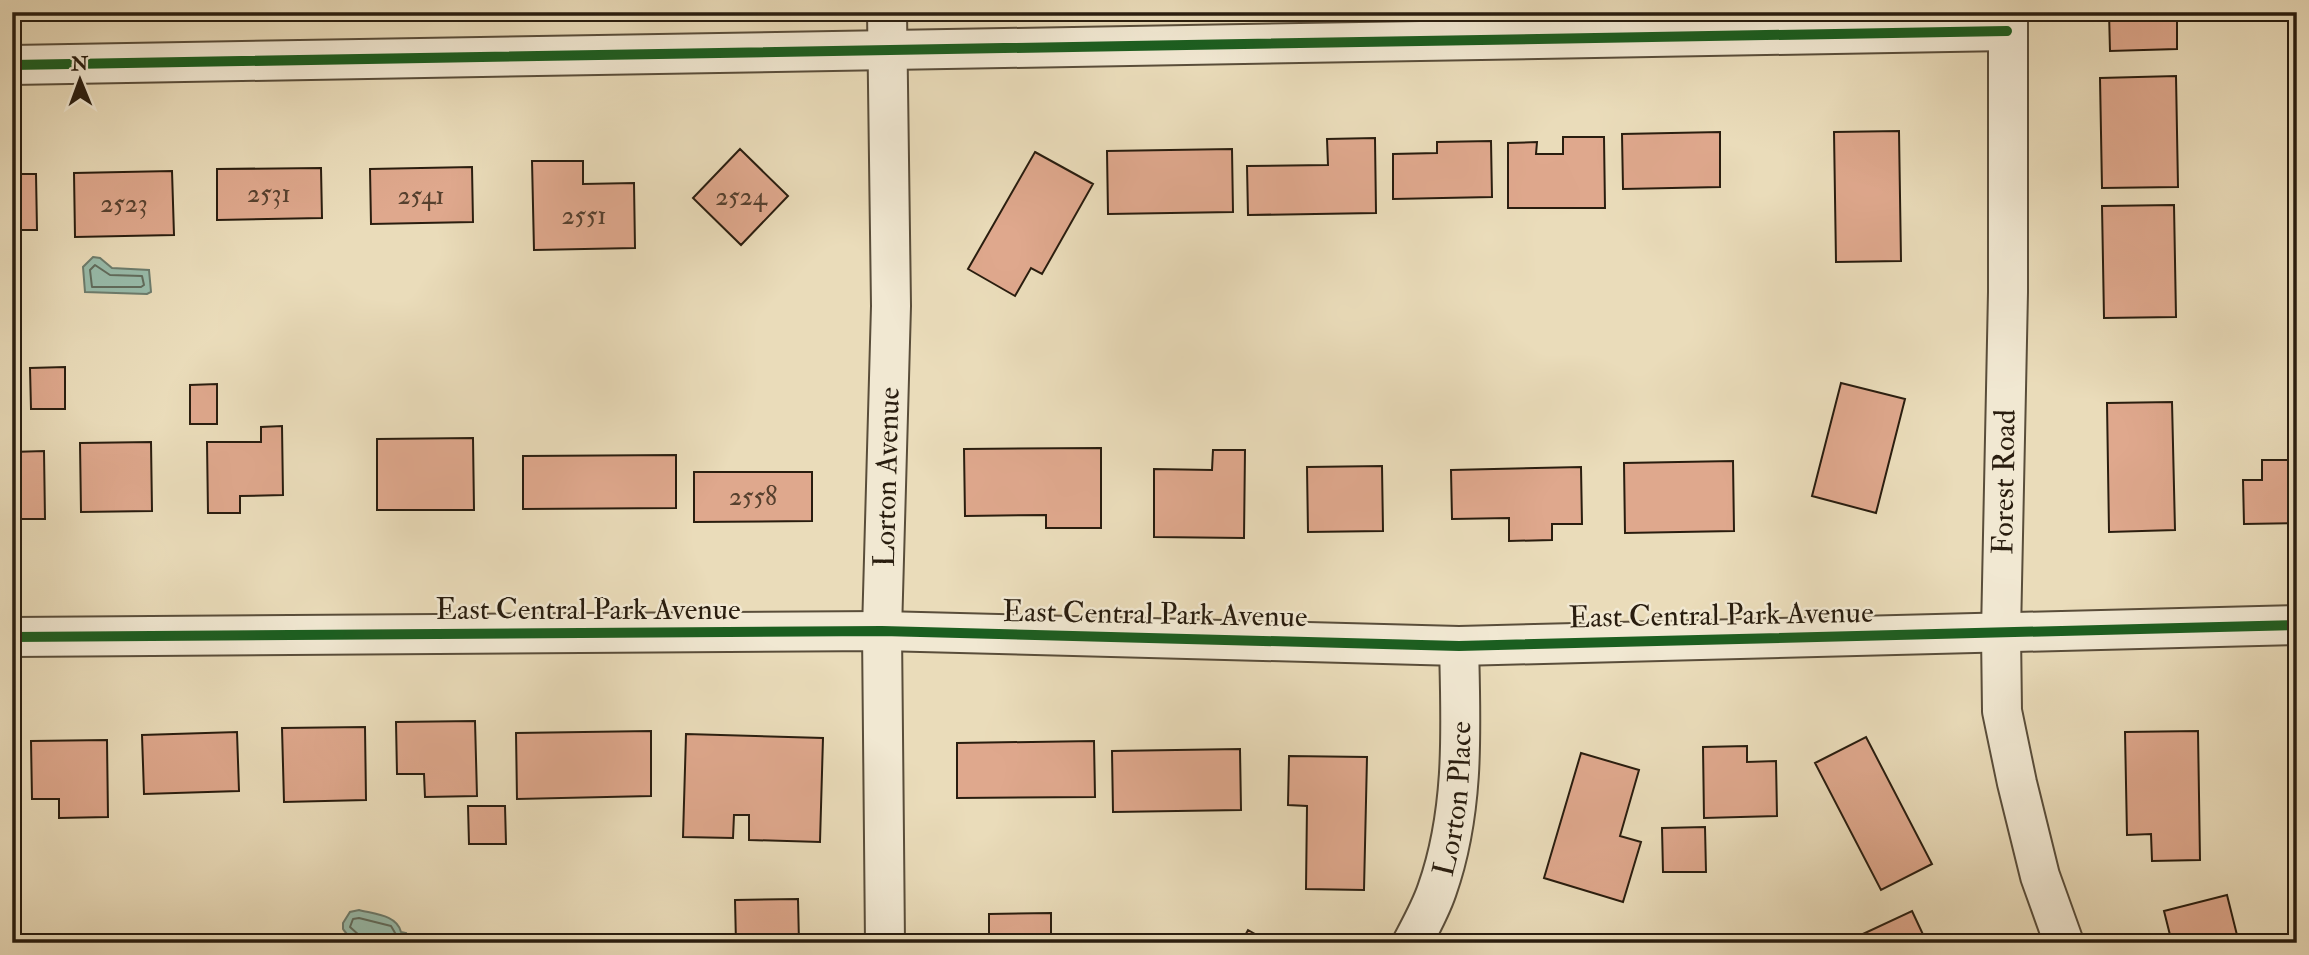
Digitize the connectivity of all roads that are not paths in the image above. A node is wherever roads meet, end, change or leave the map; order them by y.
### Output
1 (2008, 22) edge
2 (887, 31) edge
3 (12, 65) edge
4 (2297, 625) edge
5 (882, 631) junction
6 (2001, 633) junction
7 (12, 637) edge
8 (1459, 646) junction
9 (885, 943) edge
10 (1412, 943) edge
11 (2064, 943) edge

1 - 2 street
1 - 6 street, Forest Road
2 - 3 street
2 - 5 street, Lorton Avenue
4 - 6 street, East Central Park Avenue
5 - 7 street, East Central Park Avenue
5 - 8 street, East Central Park Avenue
5 - 9 street, Lorton Avenue
6 - 8 street, East Central Park Avenue
6 - 11 street, Forest Road
8 - 10 street, Lorton Place

